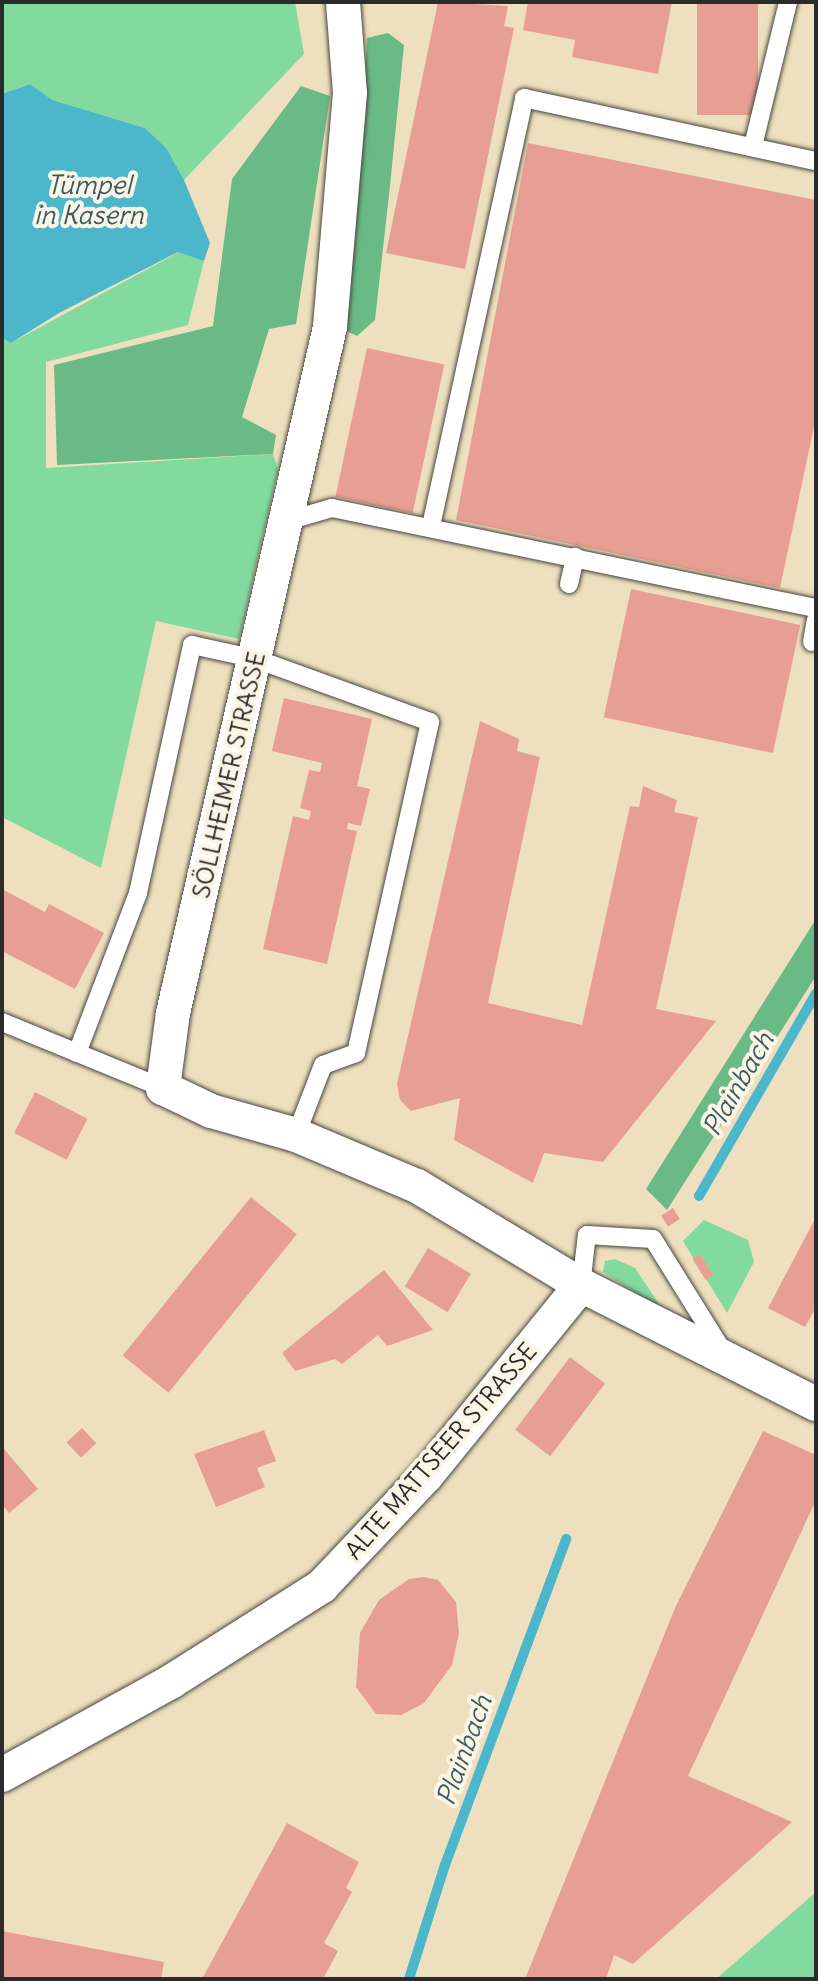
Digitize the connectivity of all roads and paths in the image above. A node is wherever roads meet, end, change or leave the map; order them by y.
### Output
1 (343, 2) edge
2 (788, 2) edge
3 (753, 146) junction
4 (816, 161) edge
5 (287, 521) junction
6 (431, 526) junction
7 (575, 557) junction
8 (569, 584) dead end
9 (816, 608) edge
10 (816, 620) edge
11 (812, 642) dead end
12 (256, 659) junction
13 (2, 1022) edge
14 (77, 1053) junction
15 (163, 1088) junction
16 (296, 1135) junction
17 (581, 1285) junction
18 (729, 1363) junction
19 (816, 1404) edge
20 (2, 1775) edge

1 - 5 street, SÖLLHEIMER STRASSE
2 - 3 lane
3 - 4 lane
3 - 6 lane
5 - 6 lane
5 - 12 street, SÖLLHEIMER STRASSE
6 - 7 lane
7 - 8 lane
7 - 9 lane
10 - 11 lane
12 - 14 lane
12 - 15 street, SÖLLHEIMER STRASSE
12 - 16 lane
13 - 14 lane
14 - 15 lane
15 - 16 street
16 - 17 street
17 - 18 street
17 - 18 lane
17 - 20 street, ALTE MATTSEER STRASSE
18 - 19 street

